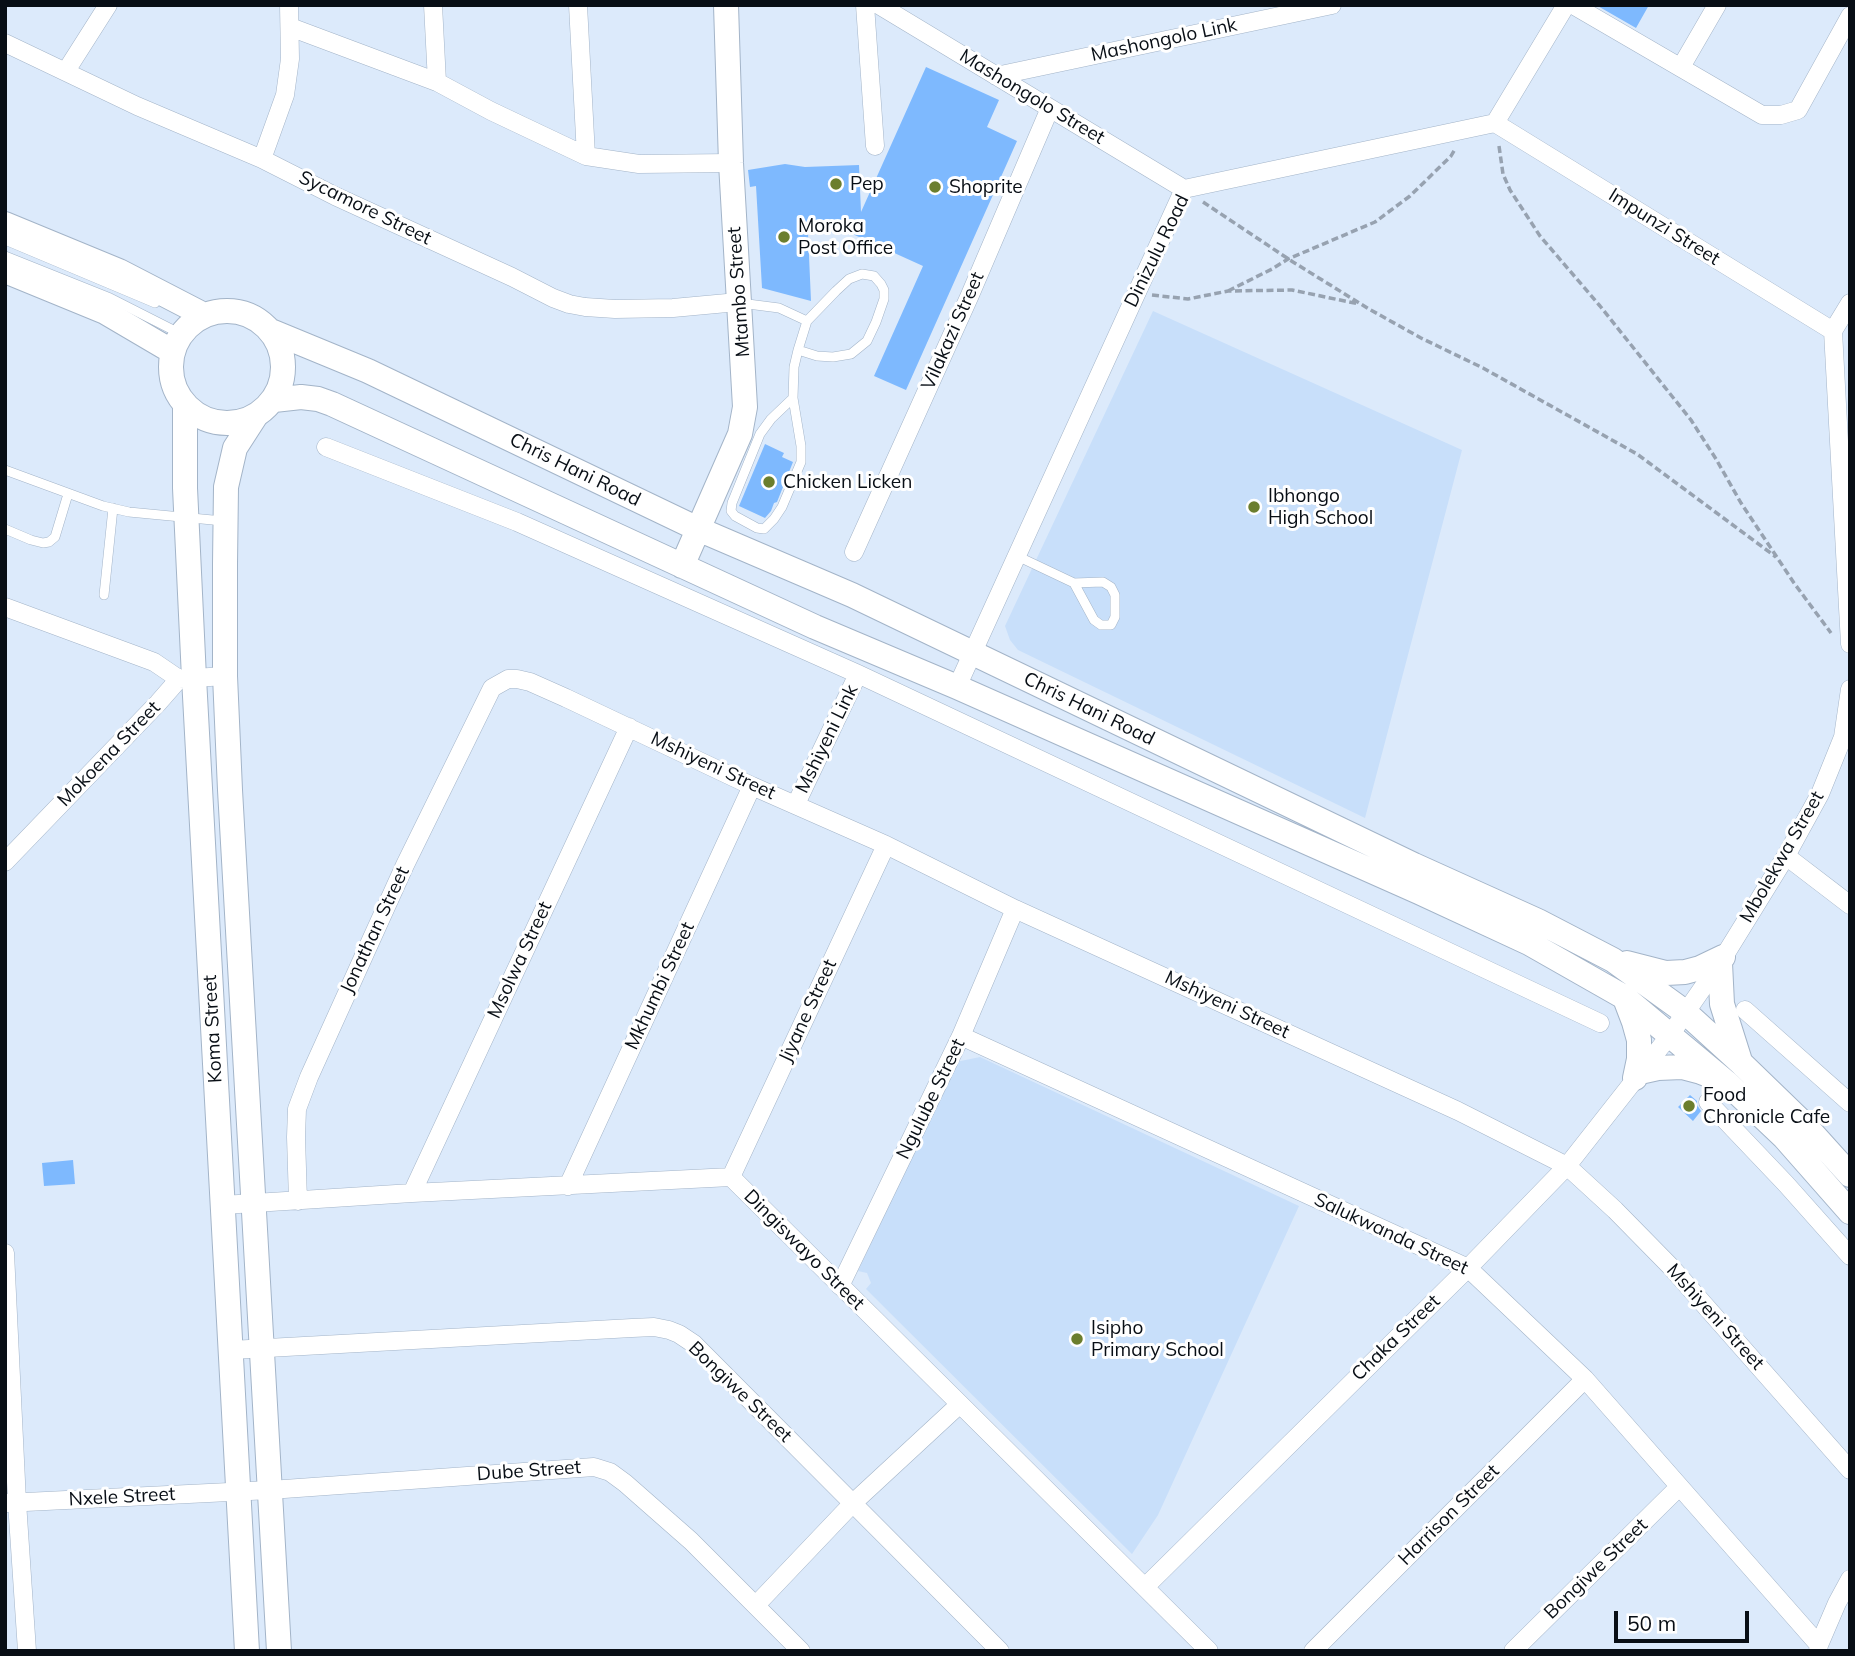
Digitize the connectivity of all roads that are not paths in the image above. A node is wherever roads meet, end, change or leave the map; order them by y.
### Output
1 (108, 5) edge
2 (289, 5) edge
3 (432, 5) edge
4 (578, 5) edge
5 (726, 5) edge
6 (864, 5) edge
7 (879, 5) edge
8 (1332, 5) edge
9 (1566, 5) edge
10 (1573, 5) edge
11 (1717, 5) edge
12 (1850, 16) edge
13 (290, 27) junction
14 (5, 43) edge
15 (1681, 67) junction
16 (66, 71) junction
17 (996, 76) junction
18 (437, 82) junction
19 (1050, 108) junction
20 (1495, 123) junction
21 (875, 146) dead end
22 (586, 156) junction
23 (262, 159) junction
24 (732, 163) junction
25 (1184, 189) junction
26 (5, 223) edge
27 (5, 240) edge
28 (5, 256) edge
29 (5, 271) edge
30 (129, 276) junction
31 (738, 302) junction
32 (1850, 303) edge
33 (160, 305) dead end
34 (232, 311) junction
35 (807, 321) junction
36 (187, 327) junction
37 (271, 331) junction
38 (1833, 331) junction
39 (798, 350) junction
40 (793, 398) junction
41 (274, 400) junction
42 (186, 406) junction
43 (255, 417) junction
44 (326, 447) dead end
45 (5, 470) edge
46 (68, 494) junction
47 (113, 508) junction
48 (186, 518) junction
49 (226, 521) junction
50 (5, 529) edge
51 (698, 529) junction
52 (854, 552) dead end
53 (1017, 556) junction
54 (682, 566) junction
55 (1074, 583) junction
56 (1849, 587) edge
57 (104, 595) dead end
58 (5, 607) edge
59 (1850, 644) edge
60 (973, 653) junction
61 (858, 674) junction
62 (225, 676) junction
63 (186, 678) junction
64 (508, 679) joint
65 (957, 687) junction
66 (1850, 689) edge
67 (629, 727) junction
68 (752, 786) junction
69 (796, 804) junction
70 (886, 845) junction
71 (1786, 856) junction
72 (5, 863) edge
73 (1850, 905) edge
74 (1015, 909) junction
75 (1613, 960) junction
76 (1722, 960) junction
77 (1624, 997) junction
78 (1745, 1010) dead end
79 (1685, 1012) junction
80 (1600, 1023) dead end
81 (1670, 1035) junction
82 (961, 1036) junction
83 (1741, 1063) junction
84 (1638, 1075) junction
85 (1727, 1083) junction
86 (1708, 1102) dead end
87 (1850, 1103) edge
88 (1567, 1166) junction
89 (1850, 1175) edge
90 (731, 1177) junction
91 (568, 1186) junction
92 (412, 1193) junction
93 (298, 1201) junction
94 (253, 1202) junction
95 (223, 1205) junction
96 (1850, 1212) edge
97 (5, 1253) edge
98 (1850, 1256) edge
99 (1468, 1268) junction
100 (840, 1286) junction
101 (262, 1348) junction
102 (230, 1350) junction
103 (1586, 1379) junction
104 (960, 1404) junction
105 (1850, 1470) edge
106 (1679, 1487) junction
107 (270, 1490) junction
108 (238, 1491) junction
109 (11, 1503) edge
110 (853, 1503) junction
111 (1850, 1579) edge
112 (1145, 1587) junction
113 (756, 1605) junction
114 (1819, 1648) edge
115 (27, 1651) edge
116 (247, 1651) edge
117 (279, 1651) edge
118 (801, 1651) edge
119 (1000, 1651) edge
120 (1209, 1651) edge
121 (1313, 1651) edge
122 (1513, 1651) edge

1 - 16 street
2 - 13 street
3 - 18 street
4 - 22 street
5 - 24 main road, Mtambo Street
6 - 21 street
7 - 17 street, Mashongolo Street
8 - 17 street, Mashongolo Link
9 - 20 street
10 - 15 street
11 - 15 street
12 - 15 street
13 - 18 street
13 - 23 street
14 - 16 street, Sycamore Street
16 - 23 street, Sycamore Street
17 - 19 street, Mashongolo Street
18 - 22 street
19 - 25 street, Mashongolo Street
19 - 52 street, Vilakazi Street
20 - 25 street, Dinizulu Road
20 - 38 street, Impunzi Street
22 - 24 street
23 - 31 street, Sycamore Street
24 - 31 main road, Mtambo Street
25 - 53 street, Dinizulu Road
26 - 30 main road
27 - 33 lane
28 - 36 lane
29 - 36 main road
30 - 34 main road
30 - 36 main road
31 - 35 lane
31 - 51 main road, Mtambo Street
32 - 38 street
34 - 36 main road
34 - 37 main road
35 - 39 lane
35 - 39 lane
36 - 42 main road
37 - 41 main road
37 - 51 main road, Chris Hani Road
38 - 56 street
39 - 40 lane
40 - 40 lane
41 - 43 main road
41 - 54 main road, Chris Hani Road
42 - 43 main road
42 - 48 main road, Koma Street
43 - 49 main road, Koma Street
44 - 61 street
45 - 46 lane
46 - 47 lane
46 - 50 lane
47 - 48 lane
47 - 57 lane
48 - 49 lane
48 - 63 main road, Koma Street
49 - 62 main road, Koma Street
51 - 54 main road, Mtambo Street
51 - 60 main road, Chris Hani Road
53 - 55 lane
53 - 60 street, Dinizulu Road
54 - 65 main road, Chris Hani Road
55 - 55 lane
56 - 59 street
58 - 63 street
60 - 65 street, Dinizulu Road
60 - 75 main road, Chris Hani Road
61 - 69 street, Mshiyeni Link
61 - 80 street
62 - 63 street
62 - 94 main road, Koma Street
63 - 72 street, Mokoena Street
63 - 95 main road, Koma Street
64 - 67 street, Mshiyeni Street
64 - 93 street, Jonathan Street
65 - 77 main road, Chris Hani Road
66 - 71 street, Mbolekwa Street
67 - 68 street, Mshiyeni Street
67 - 92 street, Msolwa Street
68 - 69 street, Mshiyeni Street
68 - 91 street, Mkhumbi Street
69 - 70 street, Mshiyeni Street
70 - 74 street, Mshiyeni Street
70 - 90 street, Jiyane Street
71 - 73 street
71 - 76 street, Mbolekwa Street
74 - 82 street, Ngulube Street
74 - 88 street, Mshiyeni Street
75 - 76 main road
75 - 79 main road, Chris Hani Road
76 - 79 street, Mbolekwa Street
76 - 83 main road
77 - 81 main road, Chris Hani Road
77 - 84 main road
78 - 87 street
79 - 81 street, Chaka Street
79 - 83 main road, Chris Hani Road
81 - 84 street, Chaka Street
81 - 85 main road, Chris Hani Road
82 - 99 street, Salukwanda Street
82 - 100 street, Ngulube Street
83 - 89 main road, Chris Hani Road
84 - 85 main road
84 - 88 street, Chaka Street
85 - 96 main road, Chris Hani Road
86 - 98 street
88 - 99 street, Chaka Street
88 - 105 street, Mshiyeni Street
90 - 91 street, Dingiswayo Street
90 - 100 street, Dingiswayo Street
91 - 92 street, Dingiswayo Street
92 - 93 street, Dingiswayo Street
93 - 94 street, Dingiswayo Street
94 - 95 street, Dingiswayo Street
94 - 101 main road, Koma Street
95 - 102 main road, Koma Street
97 - 109 street
99 - 103 street, Salukwanda Street
99 - 112 street, Chaka Street
100 - 104 street, Dingiswayo Street
101 - 102 street, Bongiwe Street
101 - 107 main road, Koma Street
101 - 110 street, Bongiwe Street
102 - 108 main road, Koma Street
103 - 106 street, Salukwanda Street
103 - 121 street, Harrison Street
104 - 110 street
104 - 112 street, Dingiswayo Street
106 - 114 street, Salukwanda Street
106 - 122 street, Bongiwe Street
107 - 108 street, Dube Street
107 - 113 street, Dube Street
107 - 117 main road, Koma Street
108 - 109 street, Nxele Street
108 - 116 main road, Koma Street
109 - 115 street
110 - 113 street
110 - 119 street, Bongiwe Street
111 - 114 street
112 - 120 street, Dingiswayo Street
113 - 118 street, Dube Street

